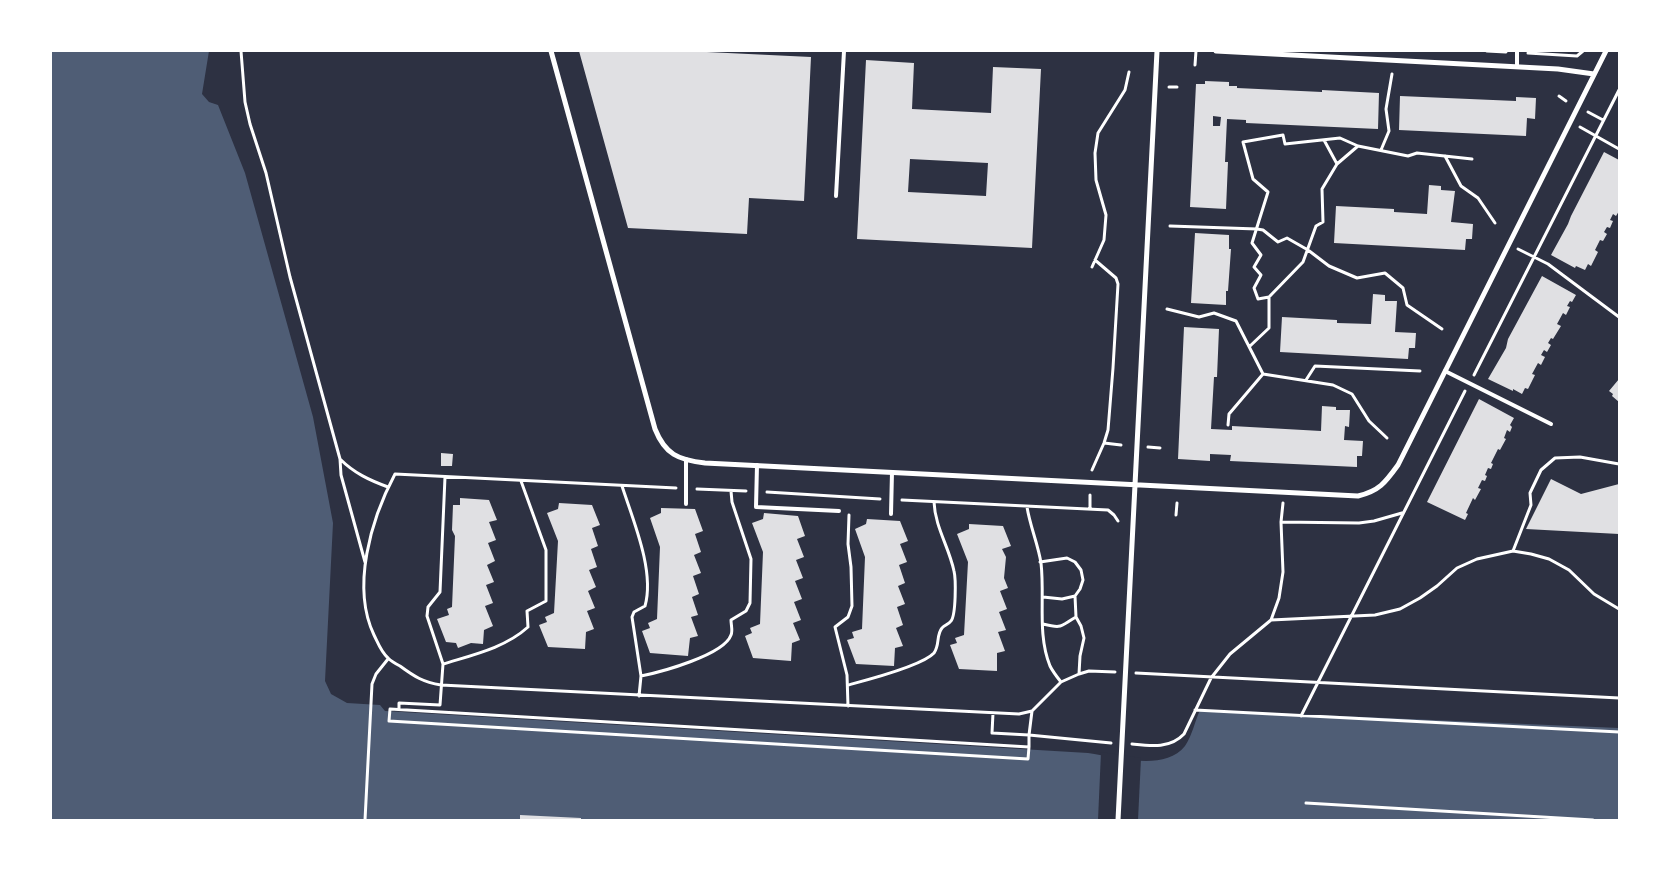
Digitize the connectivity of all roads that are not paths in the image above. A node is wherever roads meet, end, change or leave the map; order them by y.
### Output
1 (551, 51) edge
2 (844, 51) edge
3 (1157, 51) edge
4 (1216, 51) edge
5 (1606, 51) edge
6 (1228, 52) edge
7 (1517, 52) edge
8 (1517, 67) junction
9 (1594, 74) junction
10 (836, 196) dead end
11 (1445, 371) junction
12 (1551, 424) dead end
13 (686, 459) junction
14 (756, 465) junction
15 (892, 472) junction
16 (1135, 484) junction
17 (686, 504) dead end
18 (839, 511) dead end
19 (891, 514) dead end
20 (1118, 820) edge

1 - 13 street
2 - 10 lane
3 - 16 street
4 - 6 street
5 - 9 street
6 - 8 street
7 - 8 lane
8 - 9 street
9 - 11 street
11 - 12 lane
11 - 16 street
13 - 14 street
13 - 17 lane
14 - 15 street
14 - 18 lane
15 - 16 street
15 - 19 lane
16 - 20 street

